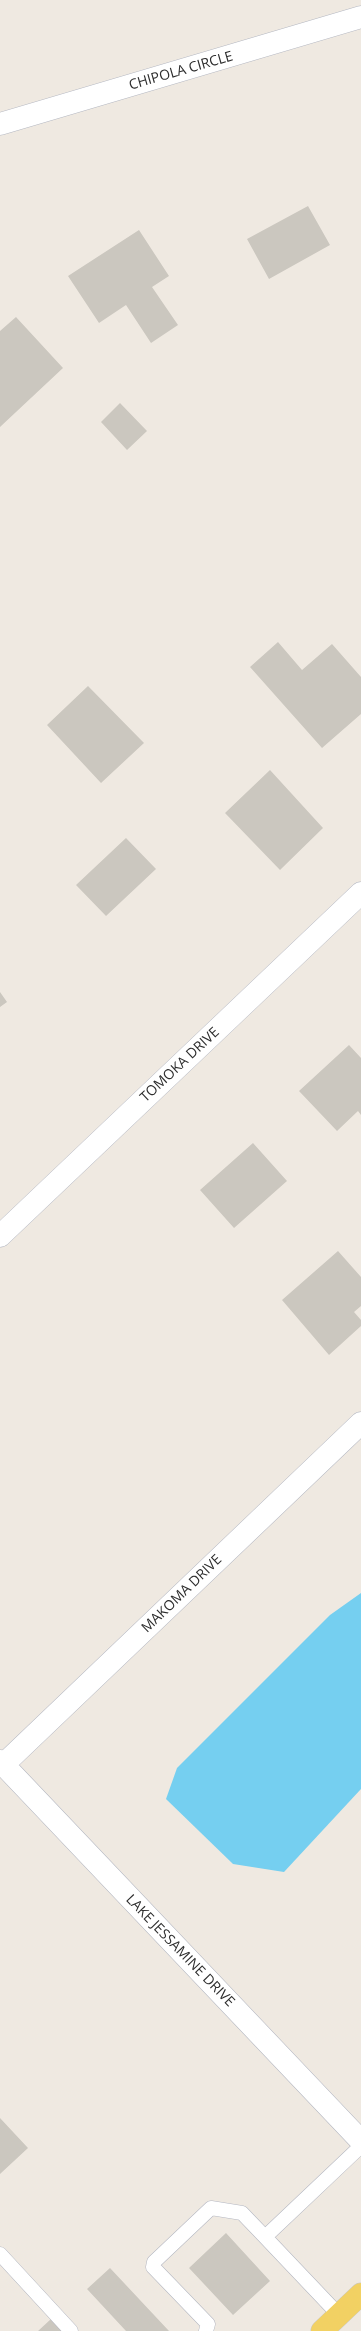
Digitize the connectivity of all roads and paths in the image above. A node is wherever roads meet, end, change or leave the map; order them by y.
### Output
1 (361, 17) edge
2 (0, 124) edge
3 (361, 893) edge
4 (0, 1236) edge
5 (361, 1423) edge
6 (2, 1763) edge
7 (361, 2141) edge
8 (361, 2146) edge
9 (265, 2237) junction
10 (0, 2254) edge
11 (361, 2294) edge
12 (339, 2315) junction
13 (71, 2331) edge
14 (206, 2331) edge
15 (322, 2331) edge

1 - 2 street, CHIPOLA CIRCLE
3 - 4 street, TOMOKA DRIVE
5 - 6 street, MAKOMA DRIVE
6 - 7 street, LAKE JESSAMINE DRIVE
8 - 9 lane
9 - 12 lane
9 - 14 lane
10 - 13 lane
11 - 12 main road
12 - 15 main road

